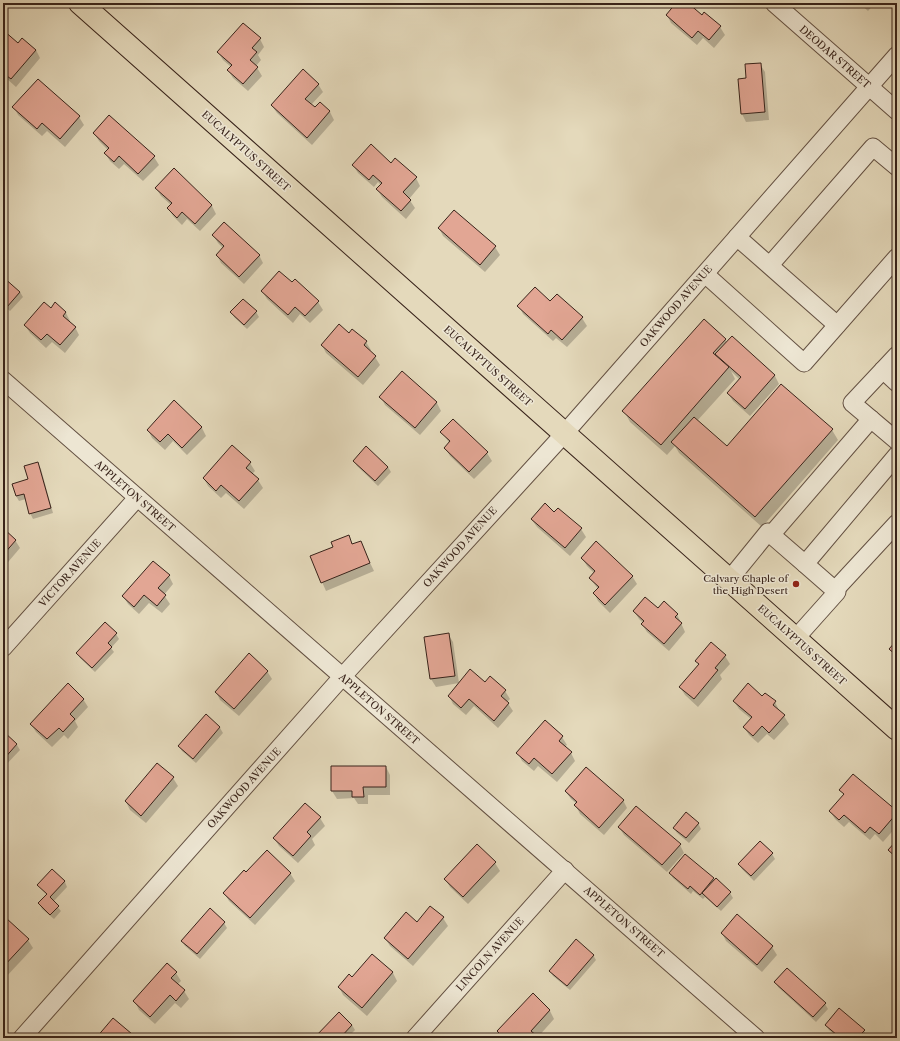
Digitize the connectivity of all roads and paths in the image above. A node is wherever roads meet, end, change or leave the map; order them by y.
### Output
1 (80, 3) edge
2 (774, 3) edge
3 (897, 55) edge
4 (869, 87) junction
5 (897, 111) edge
6 (897, 167) edge
7 (737, 237) junction
8 (896, 259) edge
9 (770, 265) junction
10 (705, 274) junction
11 (837, 325) junction
12 (897, 354) edge
13 (883, 370) junction
14 (3, 380) edge
15 (897, 383) edge
16 (871, 419) junction
17 (564, 434) junction
18 (897, 442) edge
19 (897, 455) edge
20 (137, 498) junction
21 (897, 523) edge
22 (771, 535) junction
23 (805, 564) junction
24 (729, 580) junction
25 (835, 590) junction
26 (795, 639) junction
27 (3, 648) edge
28 (342, 677) junction
29 (897, 729) edge
30 (565, 870) junction
31 (22, 1038) edge
32 (415, 1038) edge
33 (756, 1038) edge

1 - 17 main road, EUCALYPTUS STREET
2 - 4 street, DEODAR STREET
3 - 4 street, OAKWOOD AVENUE
4 - 5 street, DEODAR STREET
4 - 7 street, OAKWOOD AVENUE
6 - 9 street
7 - 9 street
7 - 10 street, OAKWOOD AVENUE
8 - 11 street
9 - 11 street
10 - 11 street
10 - 17 street, OAKWOOD AVENUE
12 - 13 street
13 - 15 street
13 - 16 street
14 - 20 street, APPLETON STREET
16 - 18 street
16 - 22 street
17 - 24 main road, EUCALYPTUS STREET
17 - 28 street, OAKWOOD AVENUE
19 - 23 street
20 - 27 street, VICTOR AVENUE
20 - 28 street, APPLETON STREET
21 - 25 street
22 - 23 street
22 - 24 street
23 - 25 street
24 - 26 main road, EUCALYPTUS STREET
25 - 26 street
26 - 29 main road, EUCALYPTUS STREET
28 - 30 street, APPLETON STREET
28 - 31 street, OAKWOOD AVENUE
30 - 32 street, LINCOLN AVENUE
30 - 33 street, APPLETON STREET

